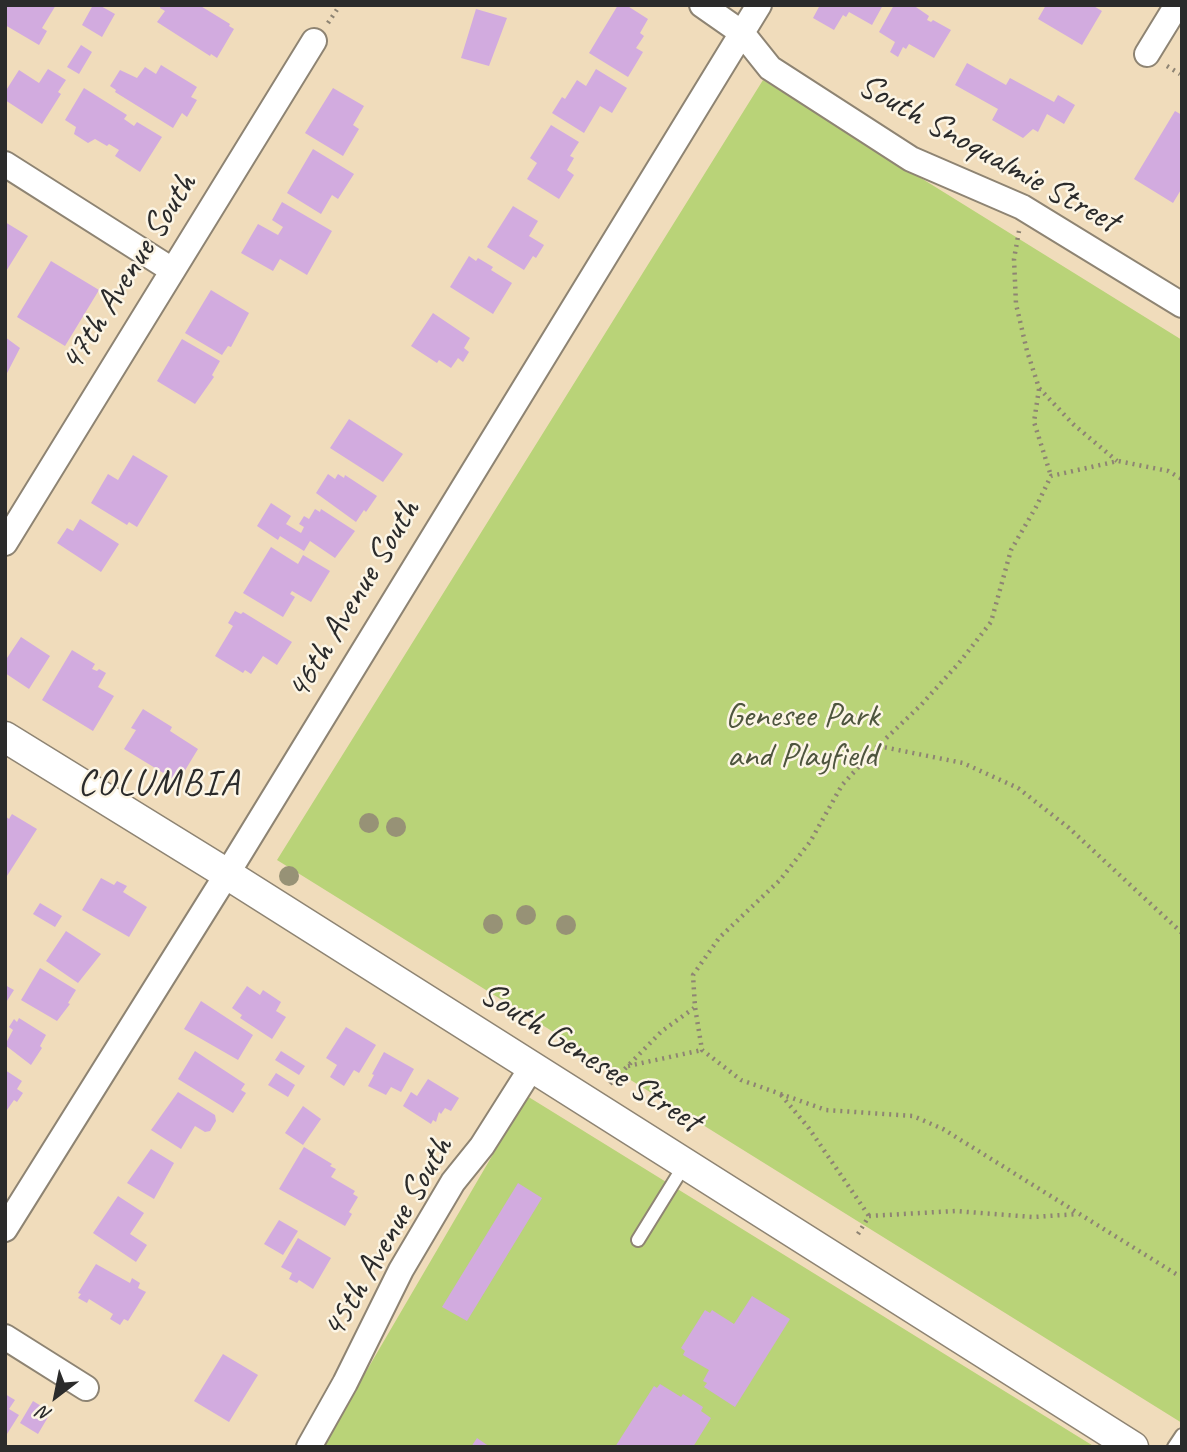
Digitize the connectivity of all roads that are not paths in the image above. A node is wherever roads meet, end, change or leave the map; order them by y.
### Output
1 (702, 5) edge
2 (759, 5) edge
3 (1177, 5) edge
4 (742, 33) junction
5 (314, 41) dead end
6 (1147, 54) dead end
7 (5, 164) edge
8 (172, 270) junction
9 (1182, 305) edge
10 (5, 543) edge
11 (5, 737) edge
12 (227, 874) junction
13 (532, 1067) junction
14 (685, 1164) junction
15 (5, 1229) edge
16 (638, 1240) dead end
17 (5, 1337) edge
18 (86, 1388) dead end
19 (1182, 1436) edge
20 (309, 1447) edge
21 (1133, 1447) edge
22 (1174, 1447) edge

1 - 4 street, South Snoqualmie Street
2 - 4 street, 46th Avenue South
3 - 6 street
4 - 9 street, South Snoqualmie Street
4 - 12 street, 46th Avenue South
5 - 8 street, 47th Avenue South
7 - 8 street
8 - 10 street, 47th Avenue South
11 - 12 street, South Genesee Street
12 - 13 street, South Genesee Street
12 - 15 street, 46th Avenue South
13 - 14 street, South Genesee Street
13 - 20 street, 45th Avenue South
14 - 16 lane
14 - 21 street, South Genesee Street
17 - 18 street
19 - 22 lane

